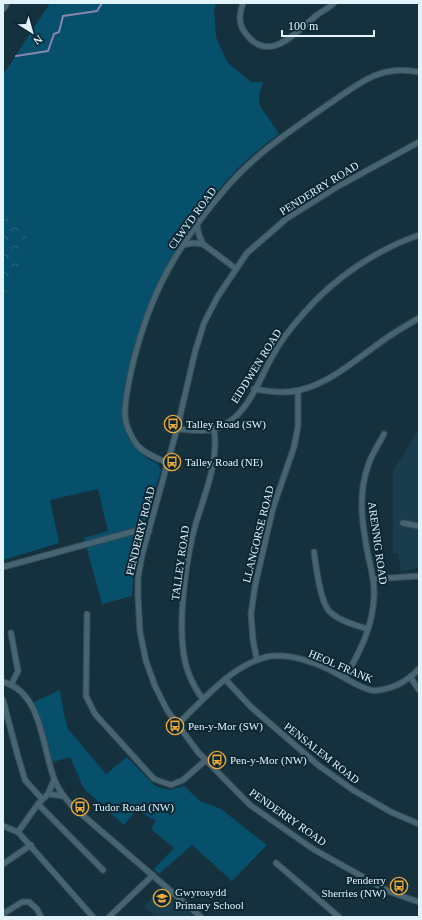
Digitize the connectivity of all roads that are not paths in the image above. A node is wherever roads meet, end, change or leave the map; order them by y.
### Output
1 (6, 3) edge
2 (243, 3) edge
3 (334, 3) edge
4 (3, 8) edge
5 (419, 72) edge
6 (419, 142) edge
7 (197, 225) junction
8 (419, 235) edge
9 (203, 244) junction
10 (182, 245) junction
11 (235, 268) junction
12 (419, 318) edge
13 (254, 390) junction
14 (298, 391) junction
15 (177, 429) junction
16 (214, 429) junction
17 (384, 434) dead end
18 (168, 462) junction
19 (403, 523) dead end
20 (419, 526) edge
21 (149, 532) junction
22 (314, 552) dead end
23 (3, 567) edge
24 (419, 576) edge
25 (373, 579) junction
26 (88, 614) dead end
27 (368, 629) junction
28 (11, 633) dead end
29 (257, 660) junction
30 (419, 669) edge
31 (346, 678) junction
32 (411, 678) junction
33 (225, 679) junction
34 (3, 682) edge
35 (11, 685) junction
36 (419, 690) edge
37 (203, 699) junction
38 (3, 700) edge
39 (177, 725) junction
40 (206, 760) junction
41 (54, 780) junction
42 (48, 794) junction
43 (63, 796) junction
44 (42, 799) junction
45 (38, 804) junction
46 (419, 824) edge
47 (3, 826) edge
48 (18, 832) junction
49 (31, 845) junction
50 (276, 863) dead end
51 (3, 864) edge
52 (103, 870) dead end
53 (153, 875) junction
54 (419, 902) edge
55 (3, 914) edge
56 (41, 917) edge
57 (93, 917) edge
58 (109, 917) edge
59 (201, 917) edge
60 (339, 917) edge

1 - 4 street
2 - 3 street
5 - 7 street, CLWYD ROAD
6 - 11 street, PENDERRY ROAD
7 - 9 street
7 - 10 street, CLWYD ROAD
8 - 13 street, EIDDWEN ROAD
9 - 10 street
9 - 11 street
10 - 18 street, CLWYD ROAD
11 - 15 street, PENDERRY ROAD
12 - 14 street
13 - 14 street
13 - 16 street, EIDDWEN ROAD
14 - 29 street, LLANGORSE ROAD
15 - 16 street, EIDDWEN ROAD
15 - 18 street, PENDERRY ROAD
16 - 37 street, TALLEY ROAD
17 - 25 street, ARENNIG ROAD
18 - 21 street, PENDERRY ROAD
19 - 20 street
21 - 23 street
21 - 39 street, PENDERRY ROAD
22 - 27 street
24 - 25 street
25 - 27 street, ARENNIG ROAD
26 - 40 street
27 - 31 street, ARENNIG ROAD
28 - 35 street
29 - 31 street, HEOL FRANK
29 - 33 street, HEOL FRANK
30 - 32 street, HEOL FRANK
31 - 32 street, HEOL FRANK
32 - 36 street
33 - 37 street, HEOL FRANK
33 - 46 street, PENSALEM ROAD
34 - 35 street
35 - 41 street
37 - 39 street, HEOL FRANK
38 - 44 street
39 - 40 street, PENDERRY ROAD
40 - 54 street, PENDERRY ROAD
41 - 42 street
41 - 43 street
42 - 43 street
42 - 44 street
43 - 53 street
44 - 45 street
45 - 48 street
45 - 52 street
47 - 48 street
48 - 49 street
49 - 51 street
49 - 57 street
50 - 60 street
53 - 58 street
53 - 59 street
55 - 56 street

